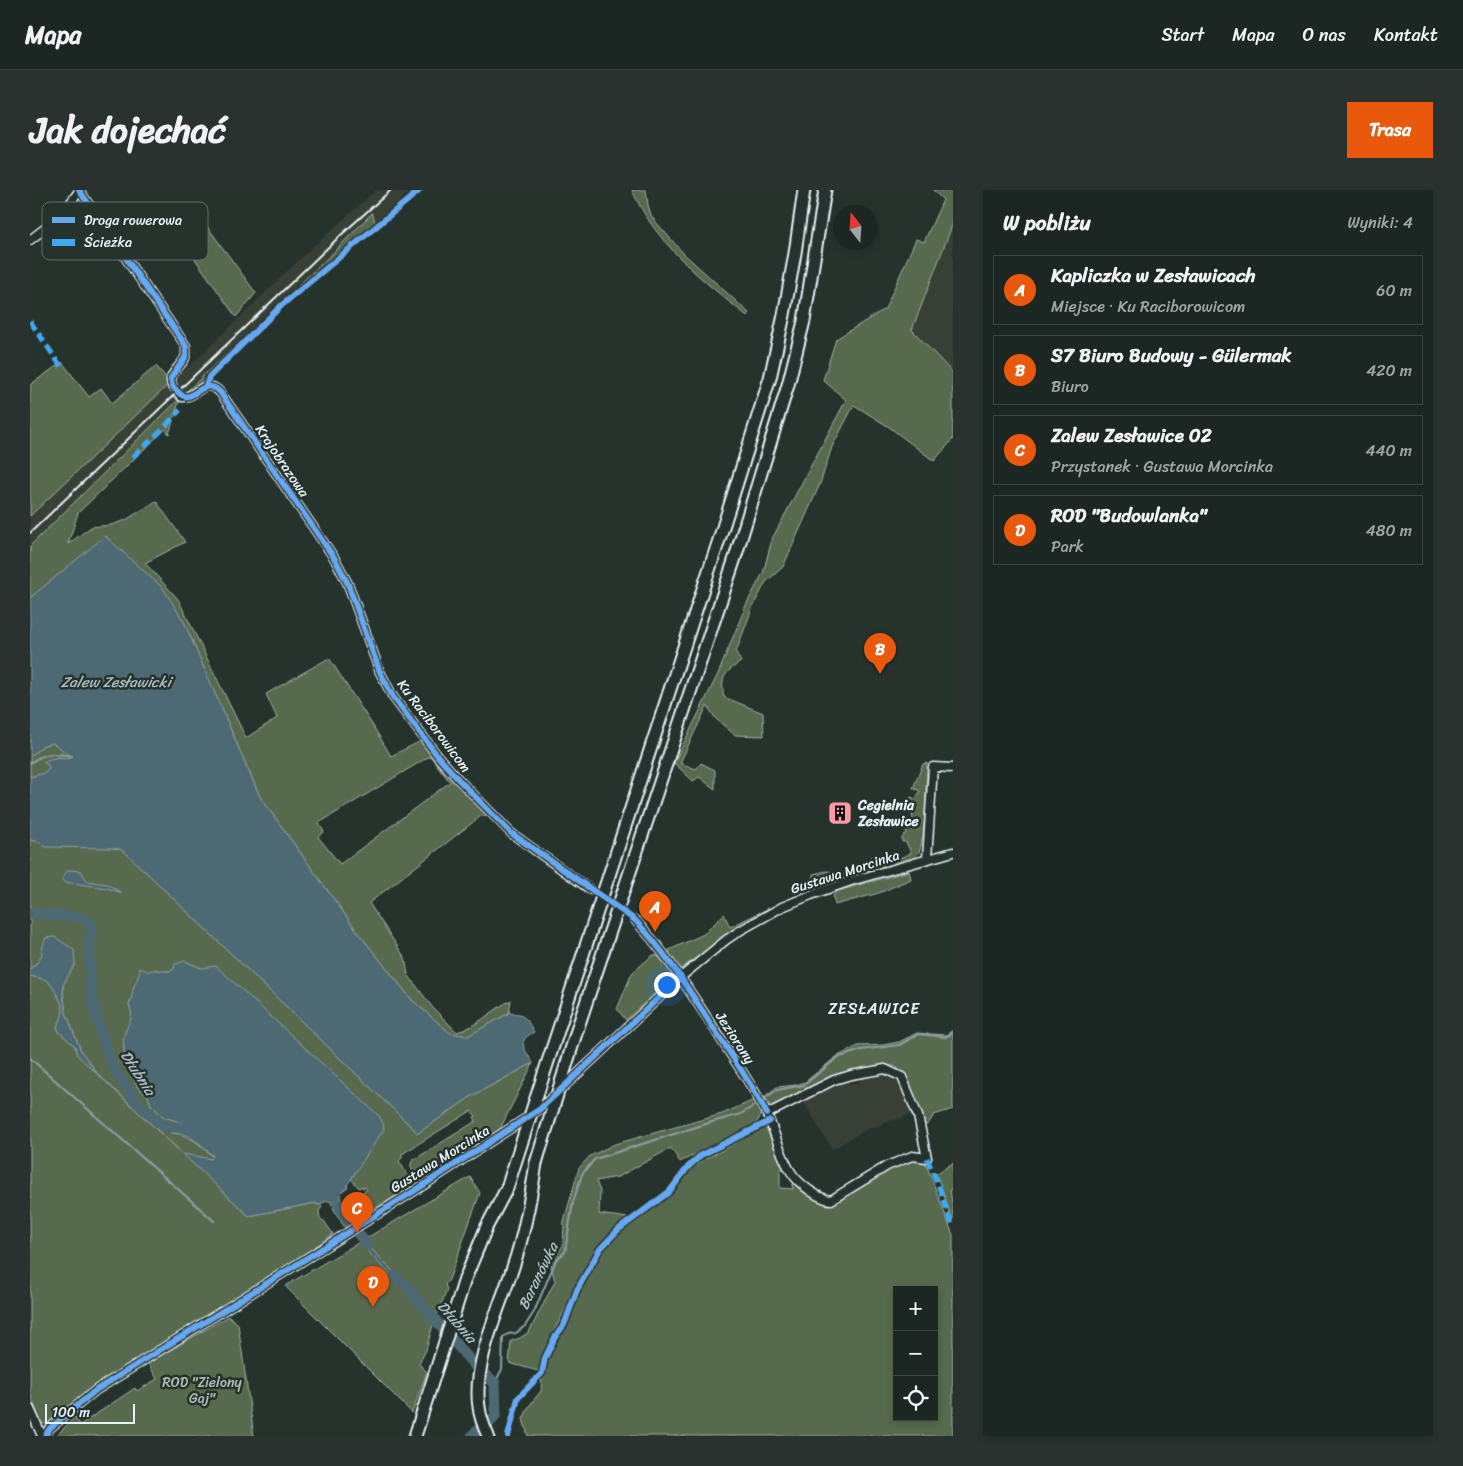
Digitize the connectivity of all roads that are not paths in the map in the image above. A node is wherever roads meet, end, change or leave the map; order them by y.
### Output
1 (79, 190) edge
2 (804, 190) edge
3 (826, 190) edge
4 (71, 202) edge
5 (87, 202) edge
6 (42, 231) edge
7 (30, 240) edge
8 (127, 260) edge
9 (173, 387) dead end
10 (179, 394) dead end
11 (348, 584) joint
12 (953, 768) edge
13 (953, 852) edge
14 (926, 859) junction
15 (591, 890) tunnel mouth
16 (635, 920) tunnel mouth
17 (681, 977) junction
18 (767, 1114) junction
19 (30, 1409) edge
20 (44, 1436) edge
21 (415, 1436) edge
22 (488, 1436) edge

1 - 4 street
1 - 5 street
2 - 21 highway, bridge
3 - 22 highway, bridge
6 - 7 street
8 - 9 street
10 - 11 street, Krajobrazowa
11 - 15 street, Ku Raciborowicom
12 - 14 street
13 - 14 street, Gustawa Morcinka
14 - 17 street, Gustawa Morcinka
16 - 17 street
17 - 18 street, Jeziorany
17 - 20 street, Gustawa Morcinka
18 - 18 street, Jeziorany
19 - 20 street

